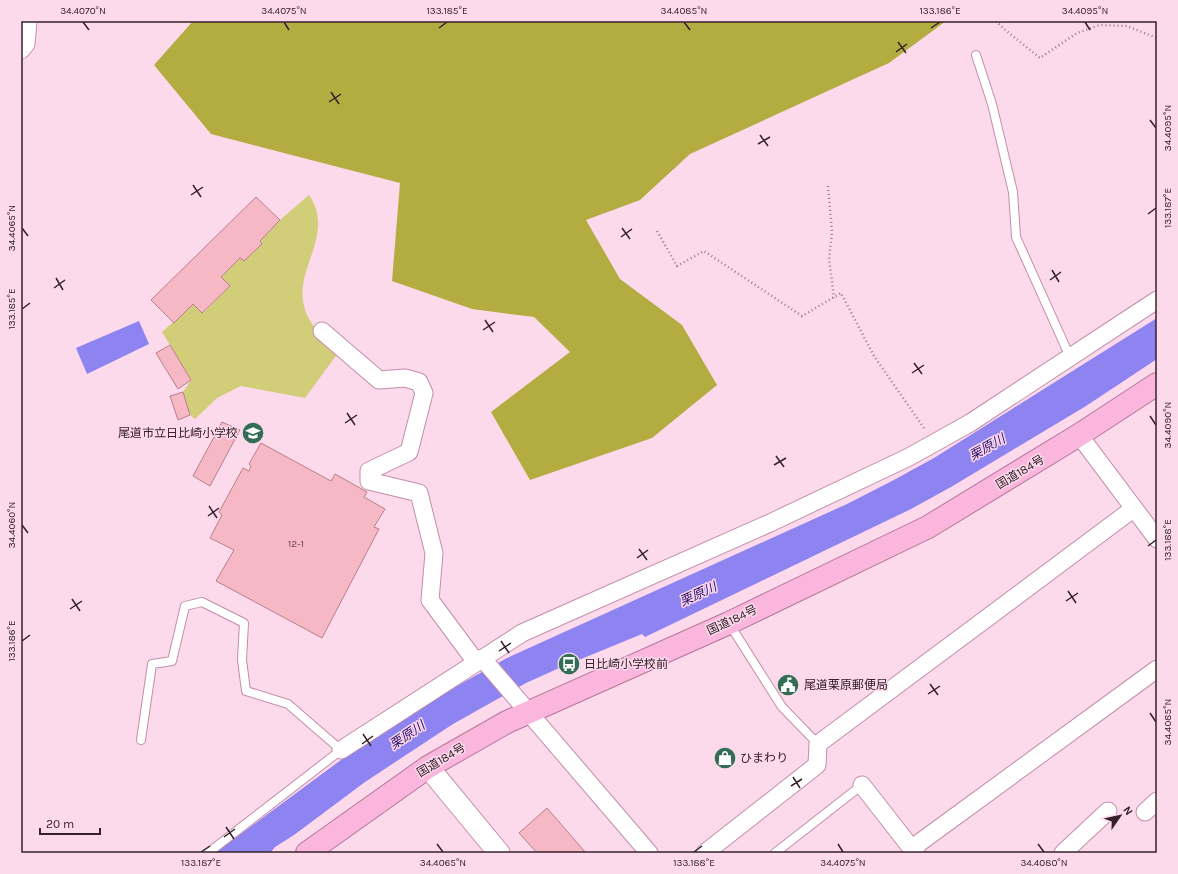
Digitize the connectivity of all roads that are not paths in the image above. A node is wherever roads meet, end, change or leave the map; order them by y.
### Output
1 (28, 21) edge
2 (21, 50) edge
3 (976, 55) dead end
4 (1157, 300) edge
5 (322, 331) dead end
6 (1070, 357) junction
7 (1156, 387) edge
8 (1079, 435) junction
9 (1133, 509) junction
10 (1157, 539) edge
11 (729, 623) junction
12 (482, 661) junction
13 (1157, 669) edge
14 (522, 705) junction
15 (141, 740) dead end
16 (818, 744) junction
17 (341, 750) junction
18 (428, 767) junction
19 (862, 785) joint
20 (1108, 811) dead end
21 (208, 853) edge
22 (307, 853) edge
23 (499, 853) edge
24 (649, 853) edge
25 (705, 853) edge
26 (775, 853) edge
27 (914, 853) edge
28 (1063, 853) edge

1 - 2 street
3 - 6 lane
4 - 6 street
5 - 12 street
6 - 12 street
7 - 8 highway, 国道184号
8 - 9 street
8 - 11 highway, 国道184号
9 - 10 street
9 - 16 street
11 - 14 highway, 国道184号
11 - 16 lane
12 - 14 street
12 - 17 street
13 - 27 street
14 - 18 highway, 国道184号
14 - 24 street
15 - 17 lane
16 - 25 street
17 - 21 lane
18 - 22 highway, 国道184号
18 - 23 street
19 - 26 lane
19 - 27 street
20 - 28 street

